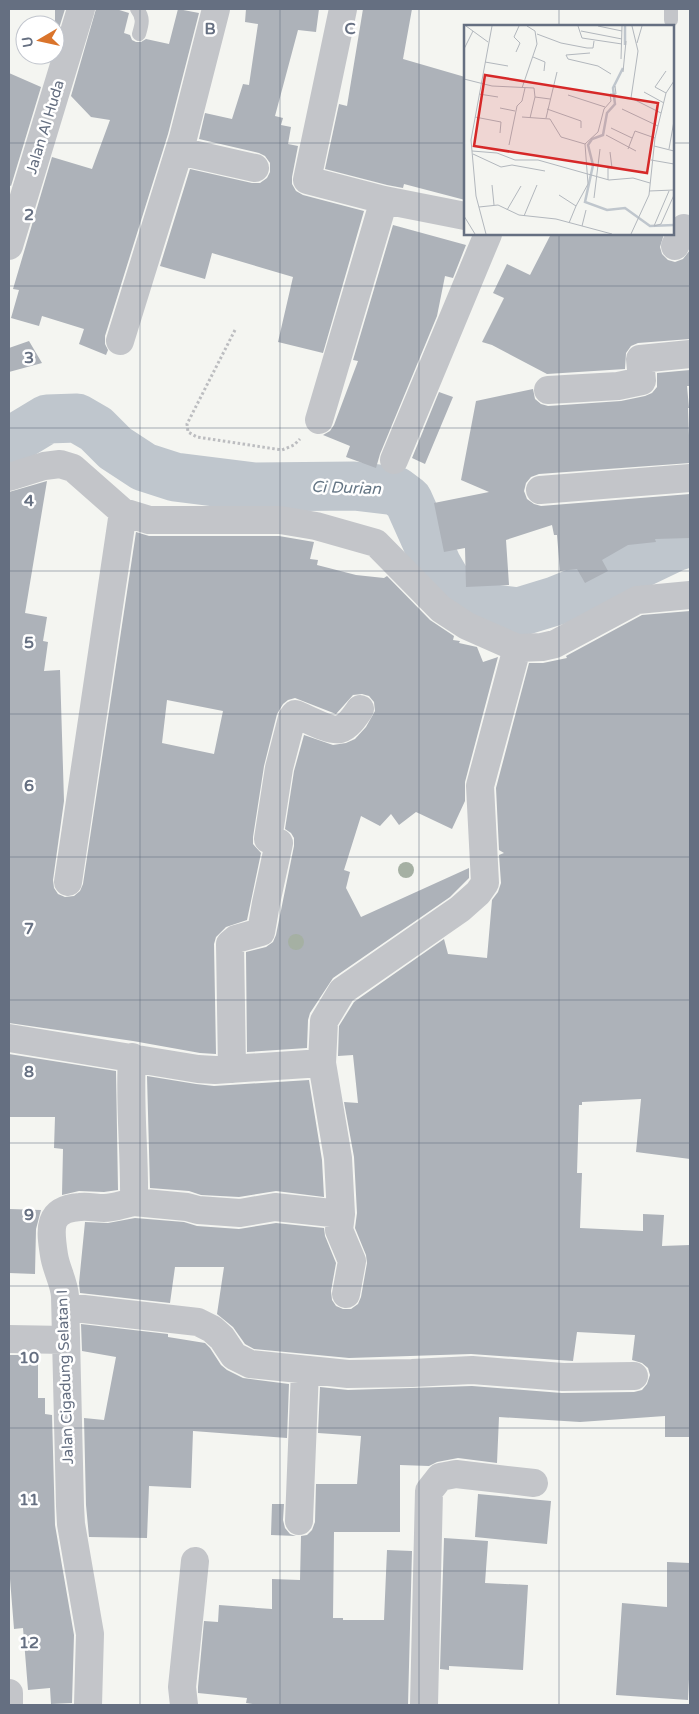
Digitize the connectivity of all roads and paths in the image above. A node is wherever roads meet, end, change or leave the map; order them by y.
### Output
1 (81, 9) edge
2 (137, 9) edge
3 (216, 9) edge
4 (343, 9) edge
5 (140, 34) dead end
6 (179, 151) junction
7 (254, 168) dead end
8 (384, 200) junction
9 (464, 216) edge
10 (488, 235) edge
11 (9, 246) edge
12 (235, 330) dead end
13 (120, 341) dead end
14 (690, 354) edge
15 (548, 390) dead end
16 (319, 420) joint
17 (394, 460) dead end
18 (9, 477) edge
19 (690, 478) edge
20 (540, 490) dead end
21 (123, 512) junction
22 (690, 594) edge
23 (517, 648) junction
24 (360, 709) dead end
25 (68, 882) dead end
26 (9, 1038) edge
27 (132, 1057) junction
28 (322, 1063) junction
29 (232, 1069) junction
30 (134, 1202) junction
31 (341, 1214) junction
32 (346, 1294) dead end
33 (66, 1307) junction
34 (9, 1339) edge
35 (66, 1340) junction
36 (305, 1370) junction
37 (634, 1376) dead end
38 (534, 1483) dead end
39 (299, 1521) dead end
40 (194, 1561) dead end
41 (9, 1693) edge
42 (9, 1705) edge
43 (88, 1705) edge
44 (184, 1705) edge
45 (424, 1705) edge

1 - 11 street, Jalan Al Huda
2 - 5 lane
3 - 6 street
4 - 8 street
6 - 7 street
6 - 13 street
8 - 9 street
8 - 16 street
10 - 17 street
12 - 16 path
14 - 15 street
18 - 21 street
19 - 20 street
21 - 23 street
21 - 25 street
22 - 23 street
23 - 28 street
24 - 29 street
26 - 27 street
27 - 29 street
27 - 30 street
28 - 29 street
28 - 31 street
30 - 31 street
30 - 33 street, Jalan Cigadung Selatan I
31 - 32 street
33 - 35 street, Jalan Cigadung Selatan I
33 - 36 street
34 - 35 street
35 - 43 street, Jalan Cigadung Selatan I
36 - 37 street
36 - 39 street
38 - 45 street
40 - 44 street
41 - 42 street

